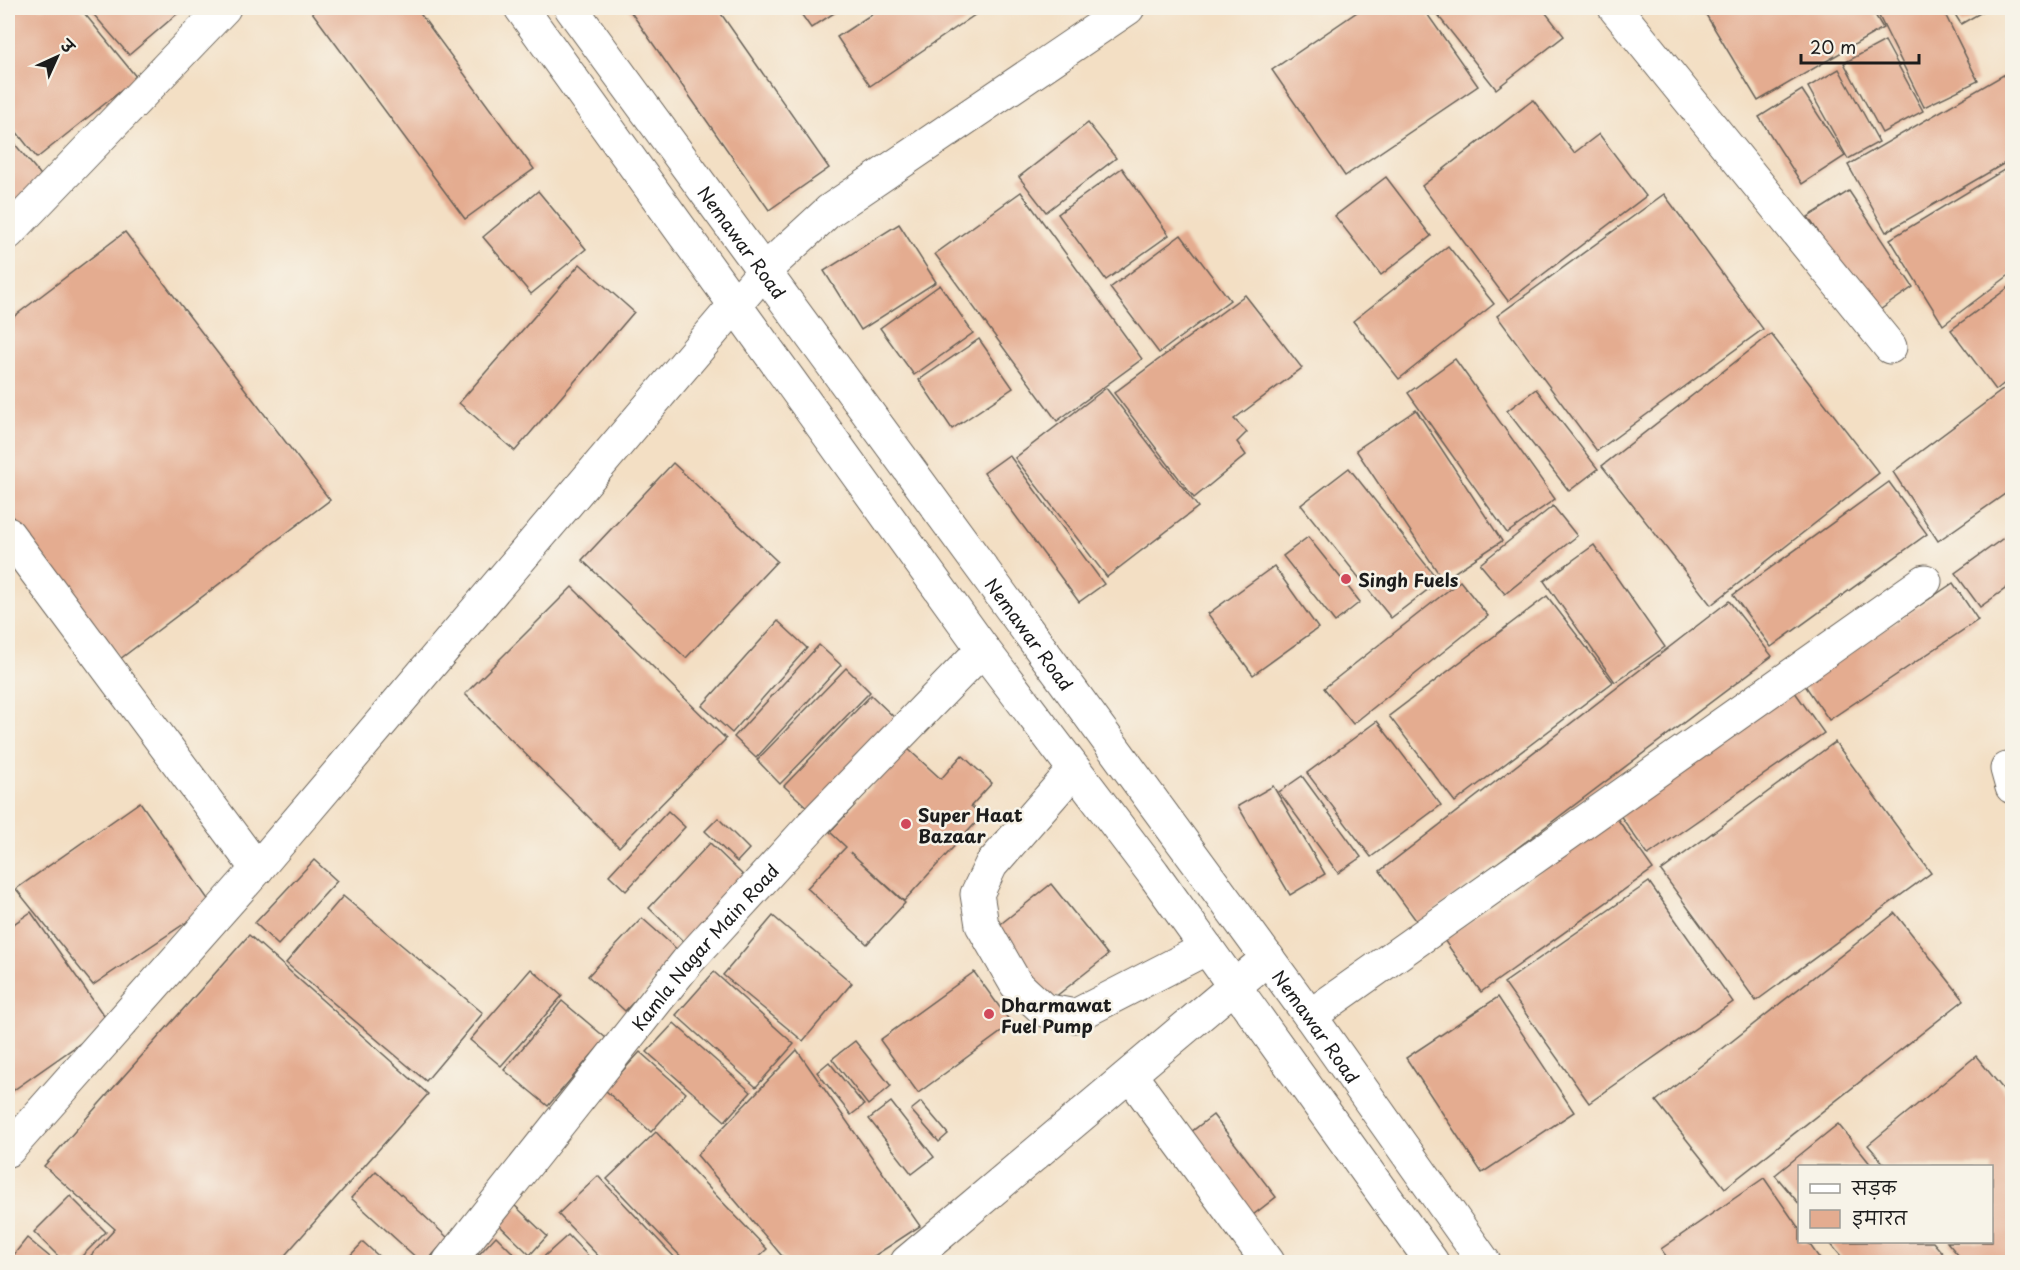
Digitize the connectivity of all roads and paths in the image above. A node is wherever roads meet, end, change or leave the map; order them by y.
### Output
1 (224, 8) edge
2 (521, 8) edge
3 (571, 8) edge
4 (1128, 8) edge
5 (1615, 8) edge
6 (8, 233) edge
7 (764, 271) junction
8 (735, 308) junction
9 (1890, 347) dead end
10 (8, 534) edge
11 (1925, 581) dead end
12 (983, 650) junction
13 (1074, 770) junction
14 (257, 869) junction
15 (1207, 948) junction
16 (1268, 958) junction
17 (1236, 988) junction
18 (1310, 1016) junction
19 (1131, 1076) junction
20 (8, 1150) edge
21 (450, 1263) edge
22 (907, 1263) edge
23 (1268, 1263) edge
24 (1432, 1263) edge
25 (1484, 1263) edge

1 - 6 main road
2 - 8 main road
3 - 7 main road, Nemawar Road
4 - 7 main road
5 - 9 main road
7 - 8 main road
7 - 16 main road, Nemawar Road
8 - 12 main road
8 - 14 main road
10 - 14 main road
11 - 18 main road
12 - 13 main road
12 - 21 main road, Kamla Nagar Main Road
13 - 15 main road
13 - 15 main road
14 - 20 main road
15 - 17 main road
16 - 17 main road
16 - 18 main road, Nemawar Road
17 - 19 main road
17 - 24 main road
18 - 25 main road, Nemawar Road
19 - 22 main road
19 - 23 main road

